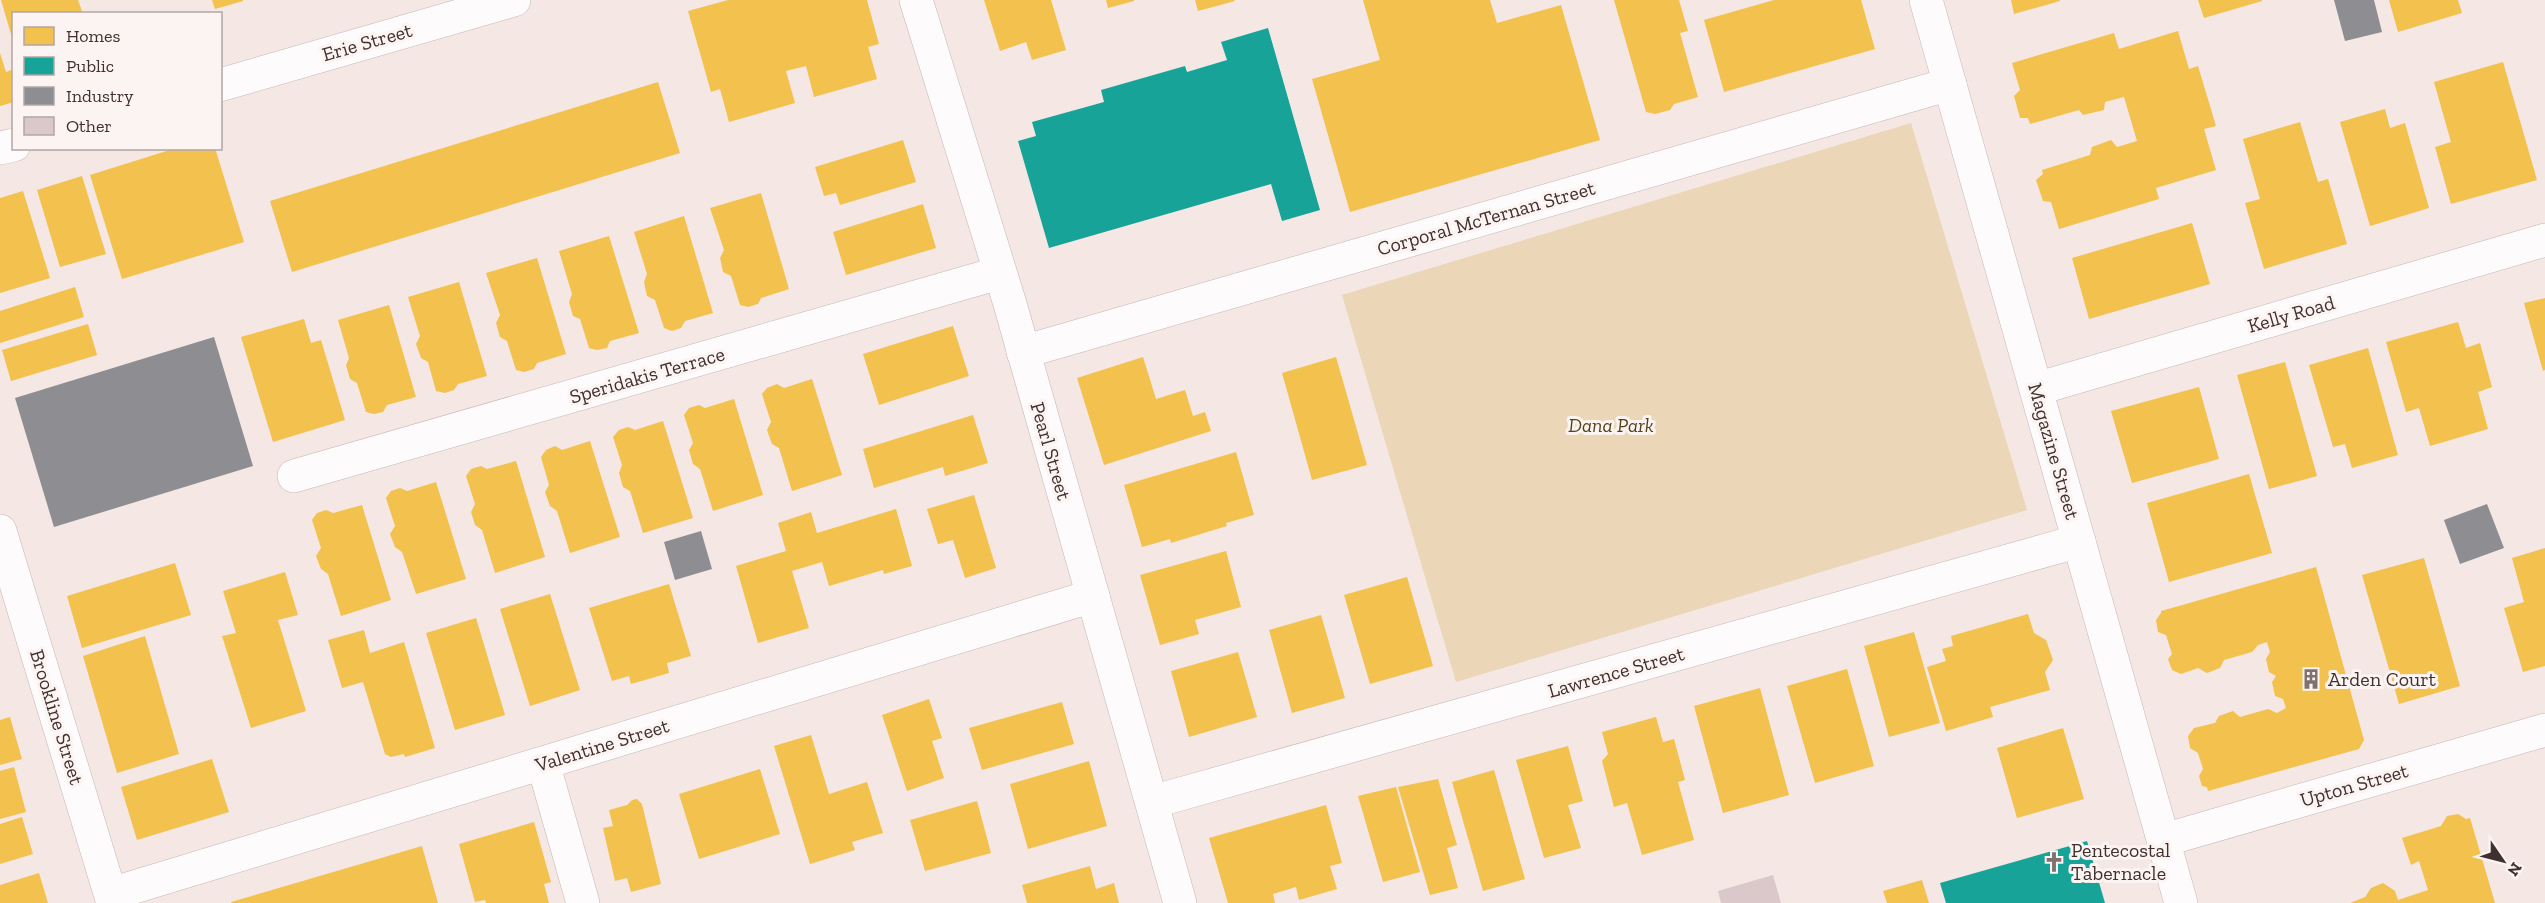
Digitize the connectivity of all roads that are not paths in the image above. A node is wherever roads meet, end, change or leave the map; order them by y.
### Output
1 (514, 0) edge
2 (916, 0) edge
3 (1926, 0) edge
4 (222, 84) edge
5 (1950, 84) junction
6 (2545, 240) edge
7 (999, 273) junction
8 (1023, 352) junction
9 (2036, 389) junction
10 (294, 476) dead end
11 (1, 537) edge
12 (2079, 541) junction
13 (1093, 596) junction
14 (2545, 730) edge
15 (543, 763) junction
16 (1152, 802) junction
17 (2164, 840) junction
18 (112, 899) edge
19 (583, 903) edge
20 (1180, 903) edge
21 (2181, 903) edge

1 - 4 street, Erie Street
2 - 7 street, Pearl Street
3 - 5 street, Magazine Street
5 - 8 street, Corporal McTernan Street
5 - 9 street, Magazine Street
6 - 9 street, Kelly Road
7 - 8 street, Pearl Street
7 - 10 street, Speridakis Terrace
8 - 13 street, Pearl Street
9 - 12 street, Magazine Street
11 - 18 street, Brookline Street
12 - 16 street, Lawrence Street
12 - 17 street, Magazine Street
13 - 15 street, Valentine Street
13 - 16 street, Pearl Street
14 - 17 street, Upton Street
15 - 18 street, Valentine Street
15 - 19 street
16 - 20 street, Pearl Street
17 - 21 street, Magazine Street

